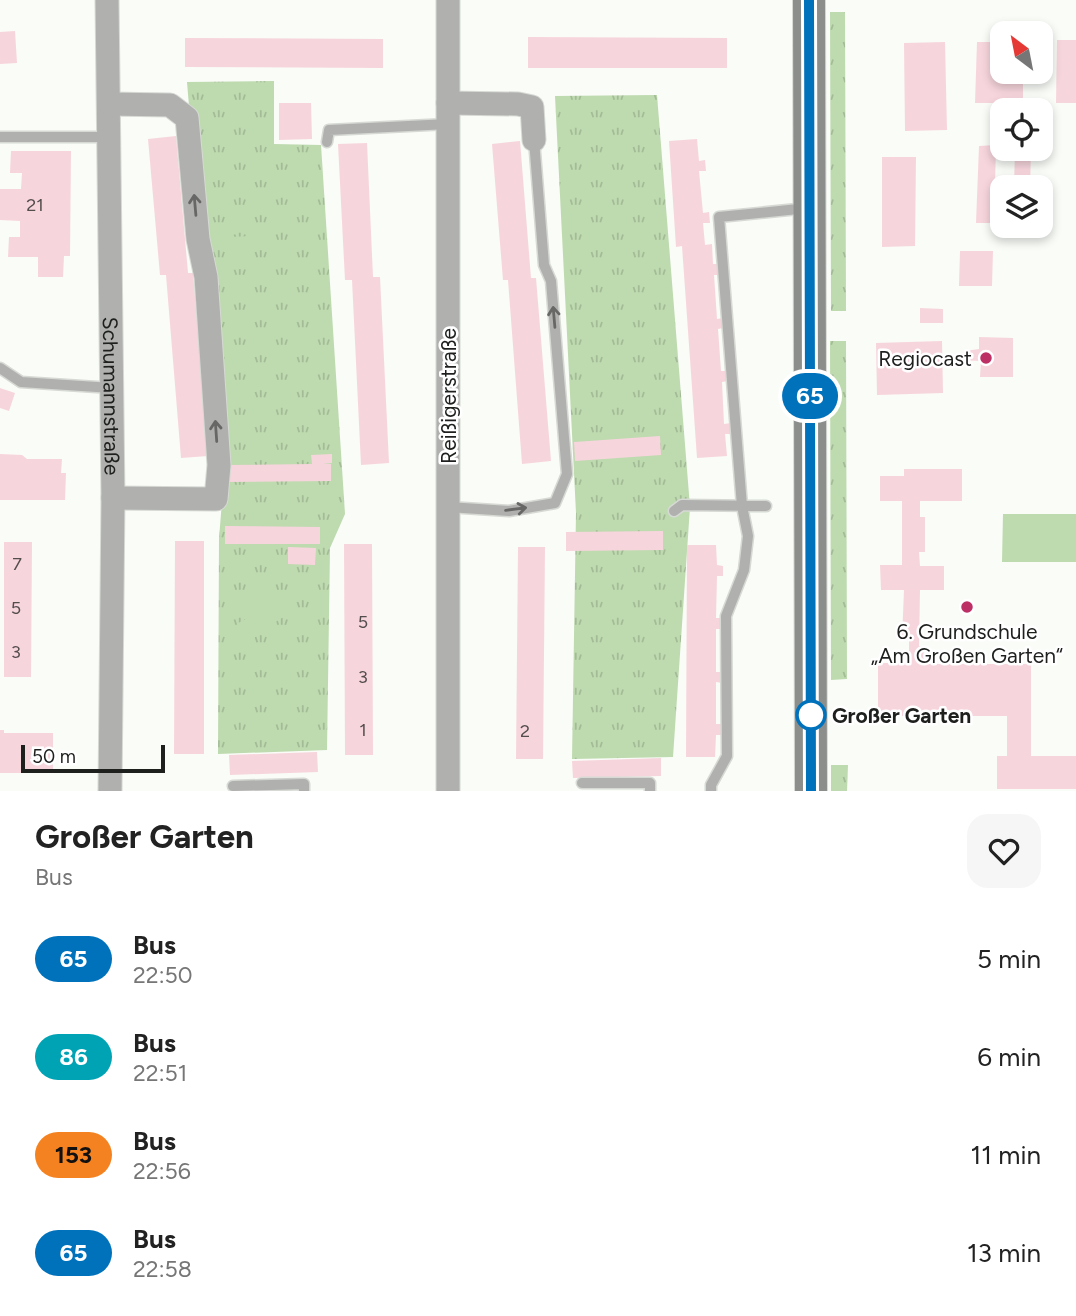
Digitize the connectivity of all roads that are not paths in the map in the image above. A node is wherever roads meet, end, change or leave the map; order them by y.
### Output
1 (107, 0) edge
2 (448, 0) edge
3 (809, 0) edge
4 (109, 104) junction
5 (448, 114) junction
6 (109, 136) junction
7 (0, 137) edge
8 (534, 140) joint
9 (327, 142) dead end
10 (810, 207) junction
11 (0, 368) edge
12 (112, 388) junction
13 (113, 498) junction
14 (448, 506) junction
15 (742, 506) junction
16 (766, 506) dead end
17 (674, 511) dead end
18 (582, 783) dead end
19 (233, 786) dead end
20 (110, 791) edge
21 (304, 791) edge
22 (448, 791) edge
23 (650, 791) edge
24 (711, 791) edge
25 (811, 791) edge

1 - 4 street, Schumannstraße
2 - 5 street, Reißigerstraße
3 - 10 main road
4 - 6 street, Schumannstraße
13 -> 4 street
5 - 8 street
5 - 9 lane
5 - 14 street, Reißigerstraße
6 - 7 lane
6 - 12 street, Schumannstraße
14 -> 8 lane
10 - 15 lane
10 - 25 main road
11 - 12 lane
12 - 13 street, Schumannstraße
13 - 20 street, Schumannstraße
14 - 22 street, Reißigerstraße
15 - 16 lane
15 - 17 lane
15 - 24 lane
18 - 23 lane
19 - 21 lane

